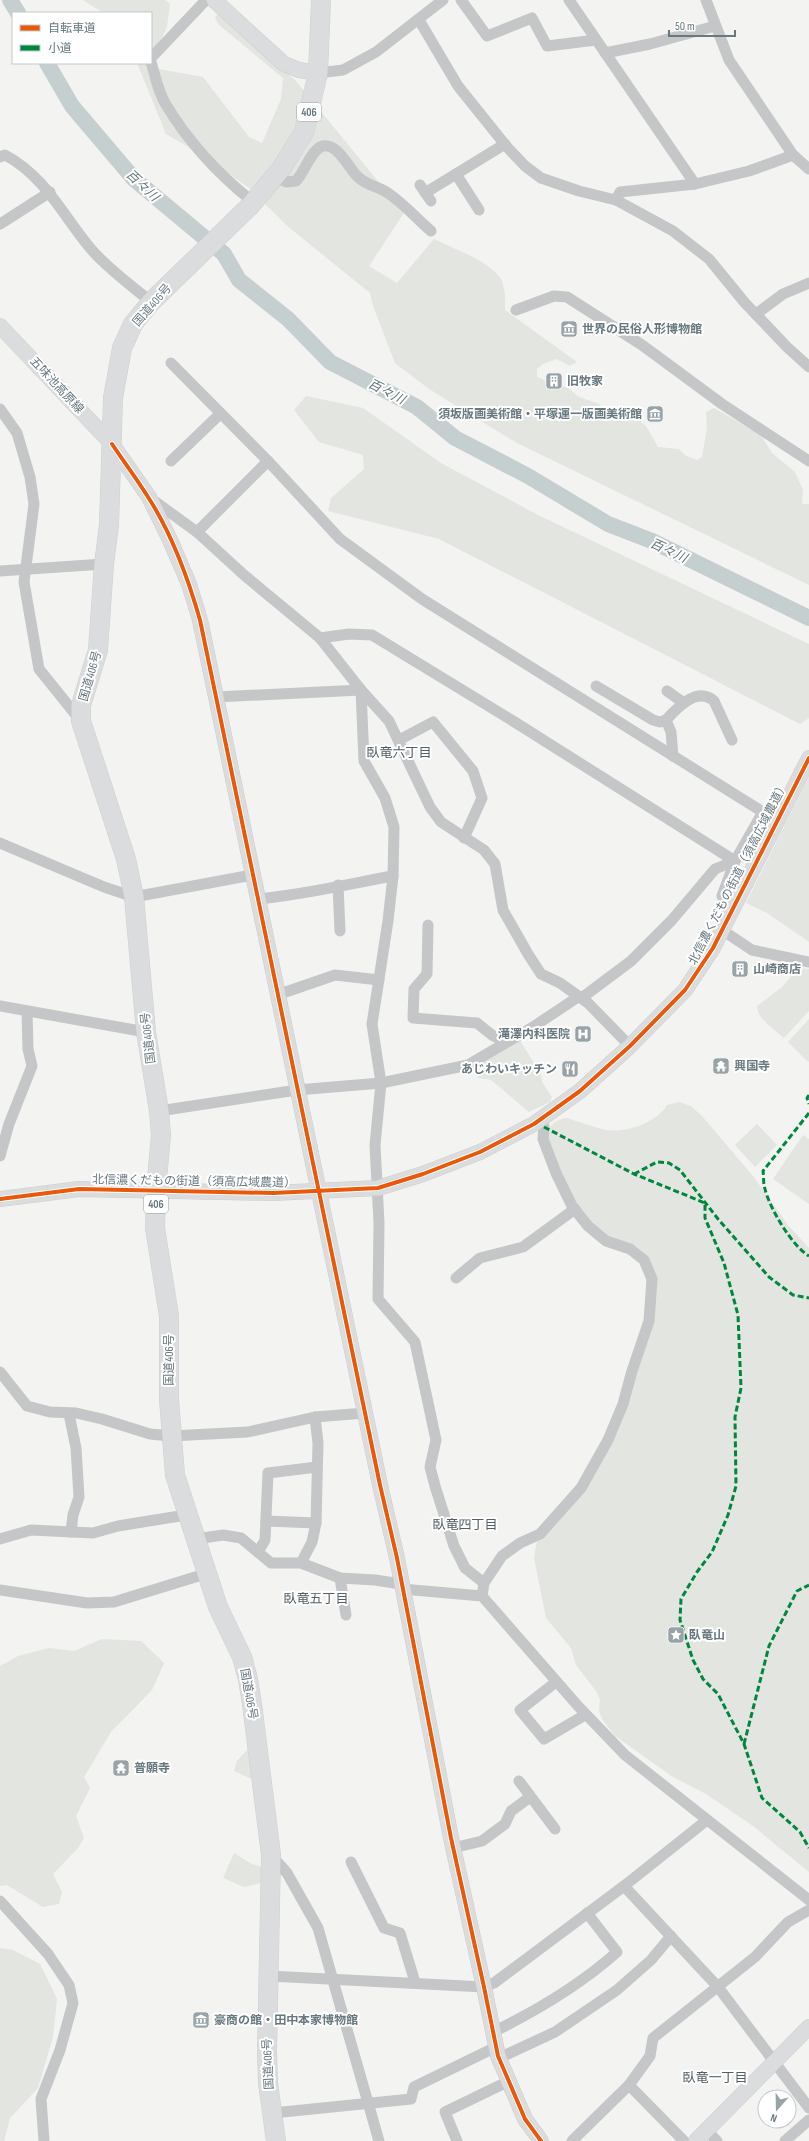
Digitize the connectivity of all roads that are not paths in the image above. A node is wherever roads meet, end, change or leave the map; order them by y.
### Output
1 (206, 0) edge
2 (214, 0) edge
3 (321, 0) edge
4 (443, 0) edge
5 (461, 0) edge
6 (569, 0) edge
7 (706, 0) edge
8 (419, 20) junction
9 (715, 26) junction
10 (596, 40) junction
11 (605, 53) junction
12 (152, 57) edge
13 (152, 64) edge
14 (318, 73) junction
15 (505, 144) junction
16 (793, 156) junction
17 (0, 157) edge
18 (809, 169) edge
19 (456, 174) junction
20 (274, 177) junction
21 (695, 184) junction
22 (50, 192) junction
23 (425, 193) dead end
24 (616, 200) junction
25 (251, 204) junction
26 (479, 210) dead end
27 (0, 224) edge
28 (431, 232) dead end
29 (809, 282) edge
30 (151, 302) junction
31 (516, 310) dead end
32 (756, 314) junction
33 (0, 326) edge
34 (171, 363) dead end
35 (809, 368) edge
36 (0, 409) edge
37 (220, 414) junction
38 (112, 444) junction
39 (171, 460) dead end
40 (268, 461) junction
41 (809, 461) edge
42 (149, 497) junction
43 (197, 532) junction
44 (104, 564) junction
45 (26, 568) junction
46 (0, 571) edge
47 (320, 638) junction
48 (596, 686) dead end
49 (361, 690) junction
50 (667, 691) dead end
51 (216, 697) junction
52 (684, 703) junction
53 (666, 720) junction
54 (81, 721) junction
55 (399, 740) junction
56 (732, 740) dead end
57 (673, 756) junction
58 (809, 758) edge
59 (464, 838) junction
60 (0, 843) edge
61 (735, 860) junction
62 (252, 875) junction
63 (393, 876) junction
64 (338, 885) junction
65 (134, 897) junction
66 (257, 899) junction
67 (732, 913) junction
68 (428, 925) dead end
69 (722, 930) junction
70 (340, 931) dead end
71 (809, 962) edge
72 (379, 980) junction
73 (277, 995) junction
74 (578, 997) junction
75 (0, 1006) edge
76 (27, 1011) junction
77 (146, 1032) junction
78 (506, 1042) junction
79 (630, 1046) junction
80 (381, 1084) junction
81 (297, 1090) junction
82 (159, 1111) junction
83 (542, 1117) junction
84 (0, 1156) edge
85 (378, 1188) junction
86 (156, 1190) junction
87 (319, 1191) junction
88 (1, 1197) edge
89 (575, 1209) junction
90 (456, 1278) dead end
91 (0, 1372) edge
92 (69, 1414) junction
93 (365, 1414) junction
94 (315, 1417) junction
95 (171, 1436) junction
96 (317, 1468) junction
97 (186, 1515) junction
98 (266, 1521) junction
99 (316, 1523) junction
100 (71, 1532) junction
101 (0, 1539) edge
102 (196, 1539) junction
103 (258, 1552) junction
104 (301, 1564) junction
105 (205, 1574) junction
106 (340, 1578) junction
107 (484, 1583) junction
108 (402, 1587) junction
109 (0, 1590) edge
110 (482, 1596) junction
111 (346, 1616) dead end
112 (556, 1682) junction
113 (585, 1715) junction
114 (518, 1781) dead end
115 (530, 1797) junction
116 (707, 1820) junction
117 (556, 1828) dead end
118 (453, 1848) junction
119 (271, 1855) junction
120 (351, 1862) dead end
121 (624, 1886) junction
122 (809, 1900) edge
123 (3, 1908) edge
124 (809, 1910) edge
125 (587, 1912) junction
126 (671, 1936) junction
127 (269, 1976) junction
128 (333, 1980) junction
129 (415, 1982) junction
130 (484, 1987) junction
131 (718, 1987) junction
132 (809, 2027) edge
133 (496, 2046) junction
134 (775, 2063) junction
135 (509, 2081) junction
136 (629, 2085) junction
137 (369, 2104) junction
138 (809, 2108) edge
139 (273, 2113) junction
140 (809, 2120) edge
141 (707, 2138) edge
142 (44, 2141) edge
143 (276, 2141) edge
144 (379, 2141) edge
145 (457, 2141) edge
146 (541, 2141) edge
147 (572, 2141) edge
148 (684, 2141) edge
149 (785, 2141) edge

1 - 12 street
2 - 14 street
3 - 14 highway, 国道406号 / 406
4 - 8 street
5 - 10 street
6 - 10 street
7 - 9 street
8 - 14 street
8 - 15 street
9 - 11 street
9 - 16 street
10 - 11 street
11 - 21 street
13 - 25 street
14 - 20 highway, 国道406号 / 406
15 - 19 street
15 - 24 street
16 - 18 street
16 - 21 street
17 - 22 street
19 - 23 street
19 - 26 street
20 - 25 highway, 国道406号 / 406
20 - 28 street
21 - 24 street
22 - 27 street
22 - 30 street
24 - 32 street
25 - 30 highway, 国道406号 / 406
29 - 32 street
30 - 38 highway, 国道406号 / 406
31 - 41 street
32 - 35 street
33 - 38 street, 五味池高原線
34 - 37 street
36 - 45 street
37 - 39 street
37 - 40 street
38 - 42 street, 五味池高原線
38 - 44 highway, 国道406号 / 406
40 - 43 street
40 - 57 street
42 - 43 street
42 - 51 street, 五味池高原線
43 - 47 street
44 - 45 street
44 - 54 highway, 国道406号 / 406
45 - 46 street
45 - 54 street
47 - 49 street
47 - 61 street
48 - 53 street
49 - 51 street
49 - 55 street
49 - 63 street
50 - 52 street
51 - 62 street, 五味池高原線
52 - 53 street
52 - 56 street
53 - 57 street
54 - 65 highway, 国道406号 / 406
55 - 59 street
55 - 59 street
57 - 61 street
58 - 67 street, 北信濃くだもの街道（須高広域農道）
59 - 74 street
60 - 65 street
61 - 67 street
61 - 74 street
62 - 65 street
62 - 66 street, 五味池高原線
63 - 64 street
63 - 72 street
64 - 66 street
64 - 70 street
65 - 77 highway, 国道406号 / 406
66 - 73 street, 五味池高原線
67 - 69 street, 北信濃くだもの街道（須高広域農道）
68 - 78 street
69 - 71 street
69 - 79 street, 北信濃くだもの街道（須高広域農道）
72 - 73 street
72 - 80 street
73 - 81 street, 五味池高原線
74 - 78 street
74 - 79 street
75 - 76 street
76 - 77 street
76 - 84 street
77 - 82 highway, 国道406号 / 406
78 - 80 street
79 - 83 street, 北信濃くだもの街道（須高広域農道）
80 - 81 street
80 - 85 street
81 - 82 street
81 - 87 street, 五味池高原線
82 - 86 highway, 国道406号 / 406
83 - 85 street, 北信濃くだもの街道（須高広域農道）
83 - 89 street
85 - 87 street, 北信濃くだもの街道（須高広域農道）
85 - 107 street
86 - 87 street, 北信濃くだもの街道（須高広域農道）
86 - 88 street, 北信濃くだもの街道（須高広域農道）
86 - 95 highway, 国道406号 / 406
87 - 93 street, 五味池高原線
89 - 90 street
89 - 107 street
91 - 92 street
92 - 95 street
92 - 100 street
93 - 94 street
93 - 108 street, 五味池高原線
94 - 95 street
94 - 96 street
95 - 97 highway, 国道406号 / 406
96 - 98 street
96 - 99 street
97 - 100 street
97 - 102 highway, 国道406号 / 406
98 - 99 street
98 - 103 street
99 - 104 street
100 - 101 street
102 - 103 street
102 - 105 highway, 国道406号 / 406
103 - 104 street
104 - 106 street
105 - 109 street
105 - 119 highway, 国道406号 / 406
106 - 108 street
106 - 111 street
107 - 110 street
108 - 110 street
108 - 118 street, 五味池高原線
110 - 112 street
112 - 113 street
112 - 113 street
113 - 116 street
114 - 115 street
115 - 117 street
115 - 118 street
116 - 121 street
116 - 122 street
118 - 130 street, 五味池高原線
119 - 127 highway, 国道406号 / 406
119 - 128 street
120 - 129 street
121 - 125 street
121 - 126 street
123 - 142 street
124 - 131 street
125 - 130 street
125 - 133 street
126 - 131 street
126 - 133 street
127 - 128 street
127 - 139 highway, 国道406号 / 406
128 - 129 street
128 - 137 street
129 - 130 street
130 - 133 street, 五味池高原線
131 - 134 street
131 - 136 street
132 - 134 street
133 - 135 street, 五味池高原線
133 - 137 street
134 - 138 street
134 - 141 street
135 - 145 street
135 - 146 street, 五味池高原線
136 - 147 street
136 - 148 street
137 - 139 street
137 - 144 street
139 - 143 highway, 国道406号 / 406
140 - 149 street

